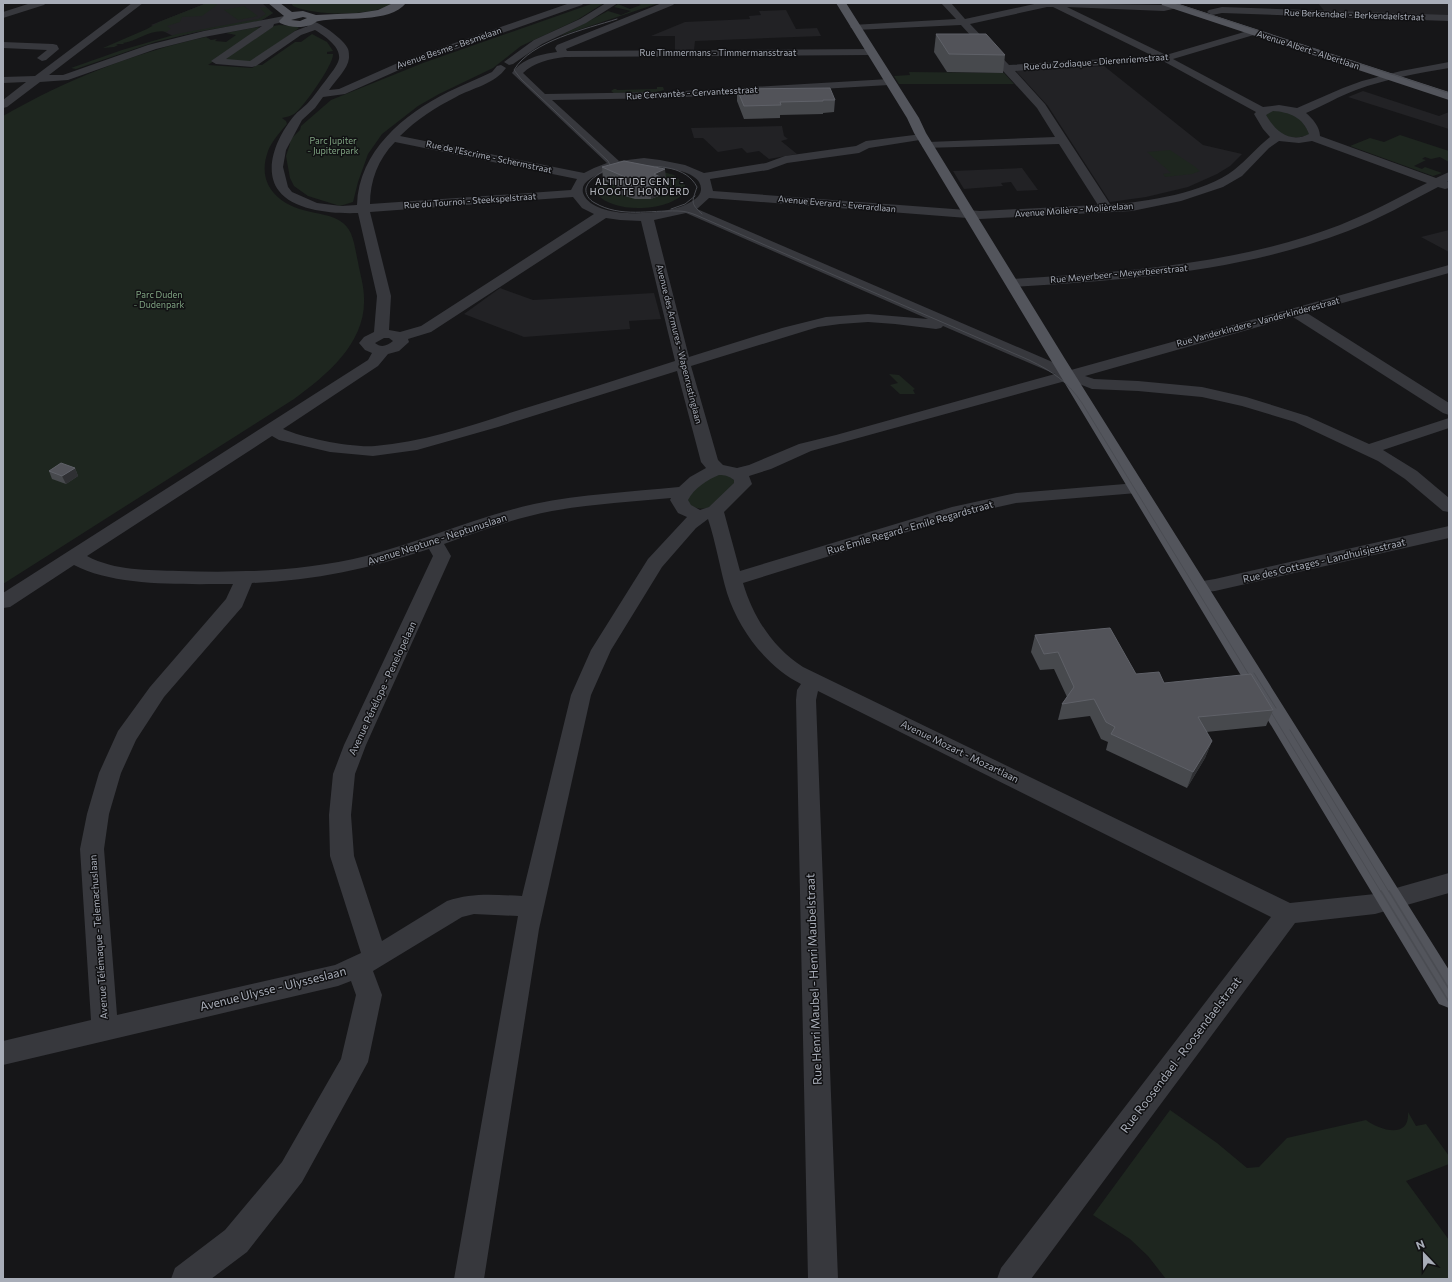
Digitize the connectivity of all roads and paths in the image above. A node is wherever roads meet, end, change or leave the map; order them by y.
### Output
1 (41, 3) edge
2 (138, 3) edge
3 (272, 3) edge
4 (280, 3) edge
5 (401, 3) edge
6 (579, 3) edge
7 (613, 3) edge
8 (670, 3) edge
9 (841, 3) edge
10 (946, 3) edge
11 (1052, 3) edge
12 (1175, 4) edge
13 (1212, 12) junction
14 (3, 15) edge
15 (1449, 18) edge
16 (301, 21) junction
17 (964, 22) junction
18 (271, 24) junction
19 (245, 26) junction
20 (855, 27) junction
21 (1254, 32) junction
22 (3, 45) edge
23 (870, 52) junction
24 (565, 54) junction
25 (1166, 58) junction
26 (63, 59) junction
27 (1449, 65) edge
28 (1007, 68) junction
29 (1402, 74) junction
30 (1390, 76) junction
31 (37, 79) junction
32 (4, 81) edge
33 (889, 82) junction
34 (1449, 89) edge
35 (321, 94) junction
36 (1449, 96) edge
37 (542, 97) junction
38 (3, 105) edge
39 (1262, 111) junction
40 (1298, 112) junction
41 (1278, 136) junction
42 (1313, 137) junction
43 (391, 138) junction
44 (1063, 140) junction
45 (925, 141) junction
46 (616, 165) junction
47 (586, 177) junction
48 (701, 177) junction
49 (1445, 182) edge
50 (577, 193) junction
51 (705, 194) junction
52 (363, 208) junction
53 (687, 209) junction
54 (1107, 209) junction
55 (605, 213) junction
56 (969, 215) junction
57 (647, 217) junction
58 (1449, 269) edge
59 (1012, 283) junction
60 (910, 306) junction
61 (1295, 312) junction
62 (889, 319) junction
63 (965, 330) junction
64 (381, 342) junction
65 (683, 364) junction
66 (1113, 364) junction
67 (1067, 375) junction
68 (1128, 385) junction
69 (1449, 410) edge
70 (1449, 423) edge
71 (270, 430) junction
72 (1370, 449) junction
73 (716, 469) junction
74 (740, 478) junction
75 (1137, 488) junction
76 (683, 492) junction
77 (1449, 507) edge
78 (707, 514) junction
79 (1449, 532) edge
80 (433, 541) junction
81 (73, 557) junction
82 (245, 578) junction
83 (734, 579) junction
84 (1198, 587) junction
85 (3, 602) edge
86 (814, 682) junction
87 (1449, 883) edge
88 (1391, 901) junction
89 (532, 907) junction
90 (1288, 914) junction
91 (367, 962) junction
92 (1449, 995) edge
93 (105, 1030) junction
94 (3, 1053) edge
95 (186, 1279) edge
96 (469, 1279) edge
97 (823, 1279) edge
98 (1012, 1279) edge

1 - 14 street
2 - 26 street
3 - 16 main road
4 - 16 main road
5 - 16 main road
6 - 35 street, Avenue Besme - Besmelaan
7 - 43 street
8 - 24 street
9 - 20 main road
10 - 17 street
11 - 12 street
11 - 17 street
11 - 25 street
12 - 13 main road, Avenue Albert - Albertlaan
12 - 21 main road, Avenue Albert - Albertlaan
13 - 15 street, Rue Berkendael - Berkendaelstraat
13 - 29 main road, Avenue Albert - Albertlaan
16 - 18 street
16 - 18 street
16 - 19 street
16 - 35 street
17 - 20 street
17 - 28 street
18 - 19 street
19 - 31 street
20 - 23 main road
21 - 25 street, Rue du Zodiaque - Dierenriemstraat
21 - 30 main road, Avenue Albert - Albertlaan
22 - 26 street
23 - 24 street, Rue Timmermans - Timmermansstraat
23 - 33 main road
24 - 37 street, Rue Timmermans - Timmermansstraat
25 - 28 street, Rue du Zodiaque - Dierenriemstraat
25 - 39 street
26 - 31 street
27 - 29 street
28 - 44 street
29 - 30 street
29 - 34 main road, Avenue Albert - Albertlaan
30 - 36 main road, Avenue Albert - Albertlaan
30 - 40 street
31 - 32 street
31 - 38 street
33 - 37 street, Rue Cervantès - Cervantesstraat
33 - 45 main road
35 - 52 street, Rue du Tournoi - Steekspelstraat
37 - 46 street
39 - 40 street
39 - 41 street
40 - 42 street
41 - 42 street
41 - 54 street, Avenue Molière - Molièrelaan
42 - 49 street
43 - 47 street, Rue de l'Escrime - Schermstraat
43 - 52 street
44 - 45 street
44 - 54 street
45 - 48 street
45 - 56 main road
46 - 47 street
46 - 48 street
47 - 50 street
48 - 51 street
49 - 59 street, Rue Meyerbeer - Meyerbeerstraat
50 - 52 street, Rue du Tournoi - Steekspelstraat
50 - 55 street
51 - 53 street
51 - 56 street, Avenue Everard - Everardlaan
52 - 64 street
53 - 57 street
53 - 60 street
54 - 56 street, Avenue Molière - Molièrelaan
55 - 57 street
55 - 64 street
56 - 59 main road
57 - 65 street, Avenue des Armures - Wapenrustinglaan
58 - 61 street, Rue Vanderkindere - Vanderkinderestraat
59 - 67 main road
60 - 62 street
60 - 63 street
61 - 66 street, Rue Vanderkindere - Vanderkinderestraat
61 - 69 street
62 - 63 street
62 - 65 street
63 - 67 street
64 - 71 street
65 - 71 street
65 - 73 street, Avenue des Armures - Wapenrustinglaan
66 - 67 street, Rue Vanderkindere - Vanderkinderestraat
66 - 68 street
67 - 68 street
67 - 74 street, Rue Vanderkindere - Vanderkinderestraat
67 - 75 main road
68 - 72 street
70 - 72 street
71 - 81 street
72 - 77 street
73 - 74 street
73 - 76 street
74 - 78 street, Rue Vanderkindere - Vanderkinderestraat
75 - 83 street, Rue Emile Regard - Emile Regardstraat
75 - 84 main road
76 - 78 street
76 - 80 street, Avenue Neptune - Neptunuslaan
78 - 83 street, Avenue Mozart - Mozartlaan
78 - 89 street, Rue Vanderkindere - Vanderkinderestraat
79 - 84 street, Rue des Cottages - Landhuisjesstraat
80 - 82 street, Avenue Neptune - Neptunuslaan
80 - 91 street, Avenue Pénélope - Penelopelaan
81 - 82 street, Avenue Neptune - Neptunuslaan
81 - 85 street
82 - 93 street, Avenue Télémaque - Telemachuslaan
83 - 86 street, Avenue Mozart - Mozartlaan
84 - 88 main road
86 - 90 street, Avenue Mozart - Mozartlaan
86 - 97 street, Rue Henri Maubel - Henri Maubelstraat
87 - 88 street
88 - 90 street
88 - 92 main road
89 - 91 street, Avenue Ulysse - Ulysseslaan
89 - 96 street, Rue Vanderkindere - Vanderkinderestraat
90 - 98 street, Rue Roosendael - Roosendaelstraat
91 - 93 street, Avenue Ulysse - Ulysseslaan
91 - 95 street
93 - 94 street, Avenue Ulysse - Ulysseslaan

